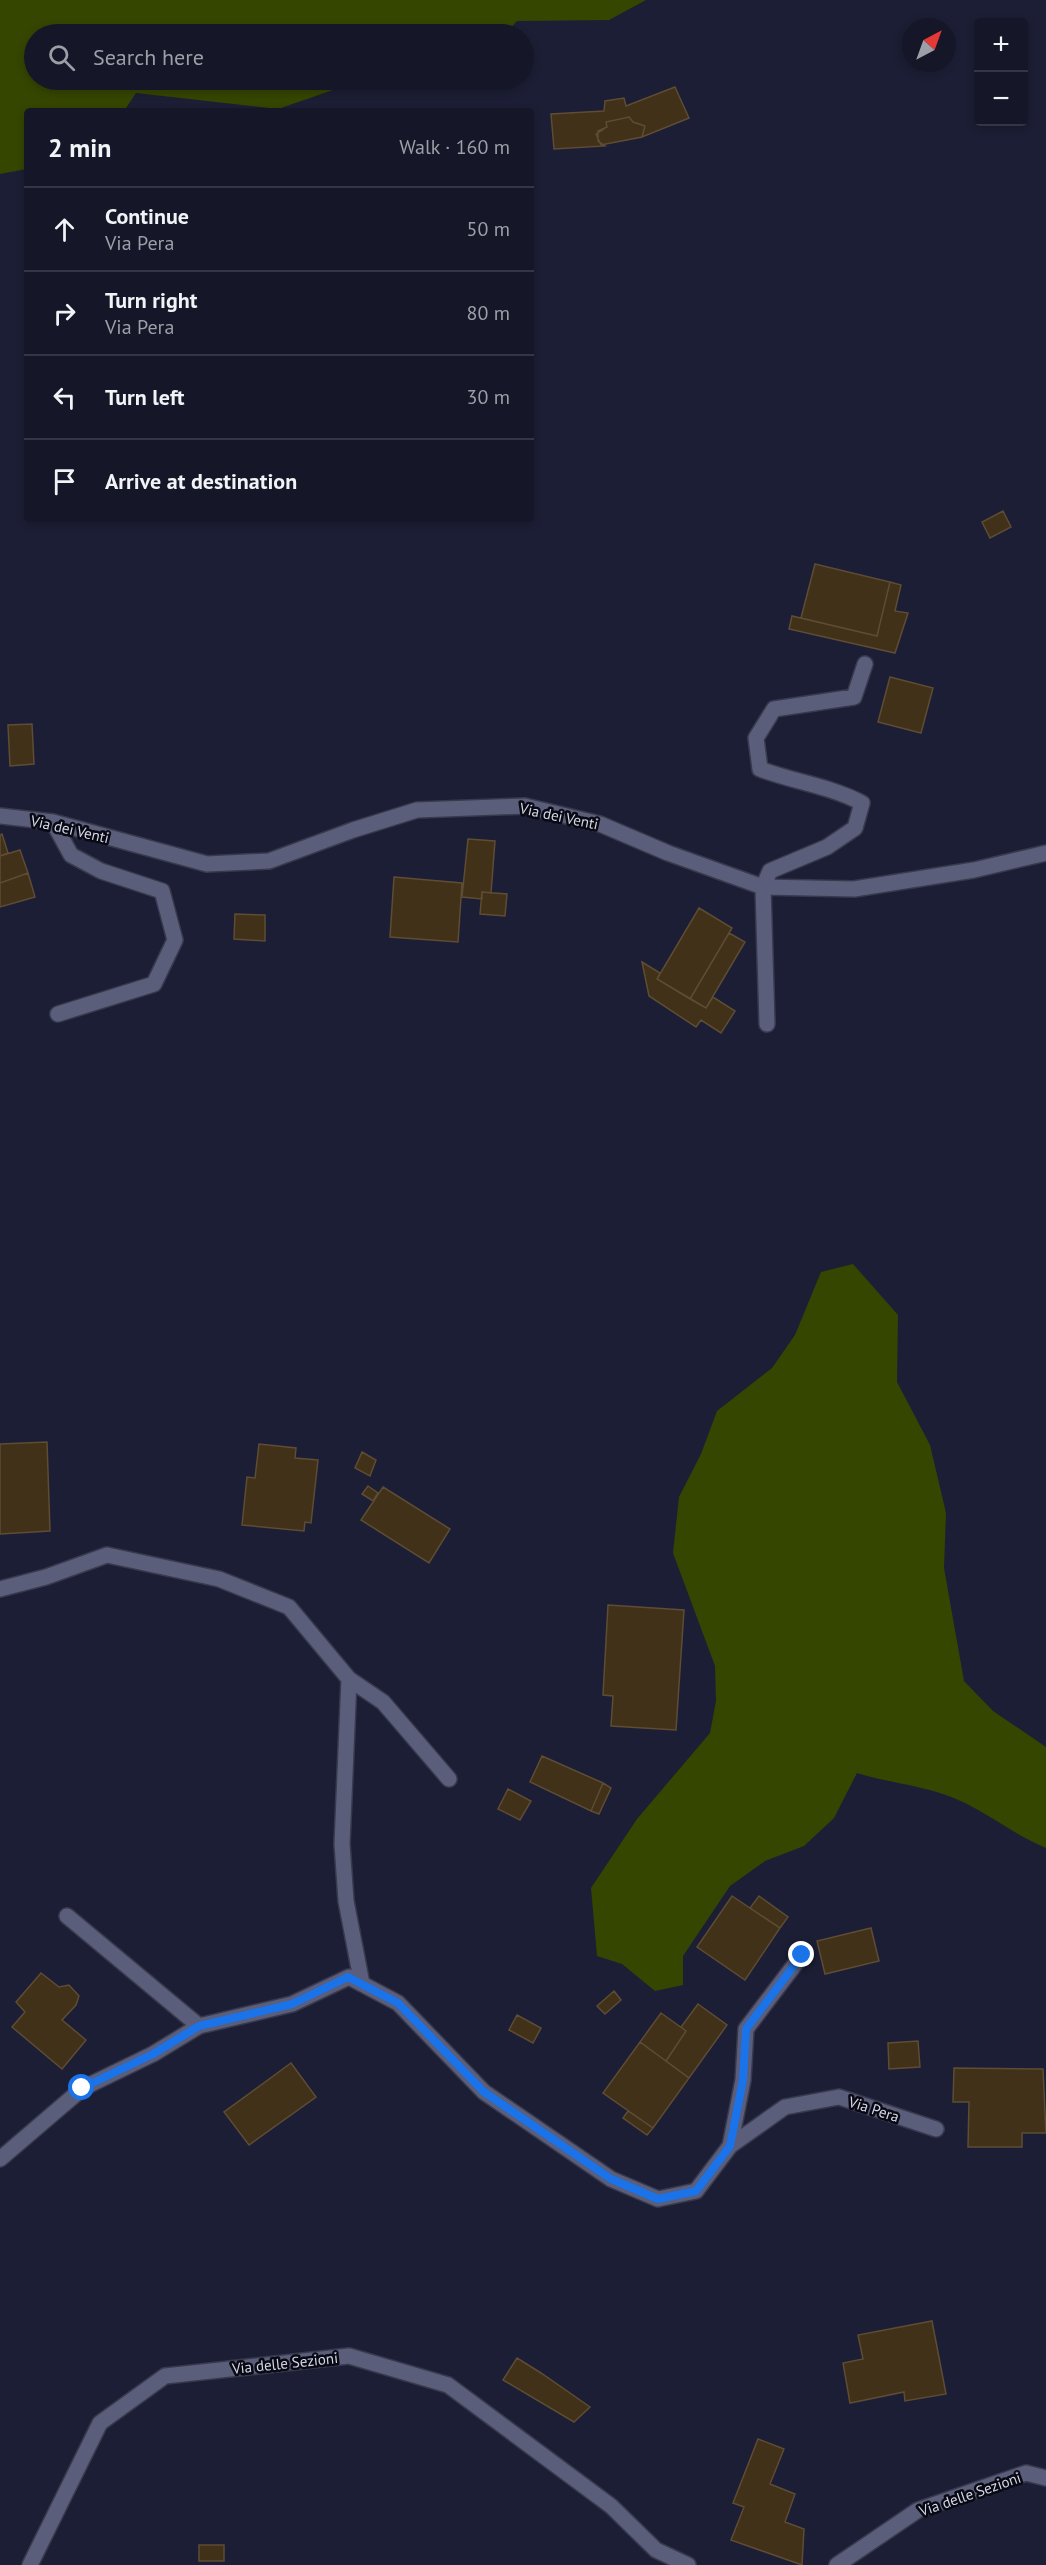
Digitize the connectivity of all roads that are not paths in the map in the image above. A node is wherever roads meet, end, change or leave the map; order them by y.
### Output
1 (864, 664) dead end
2 (0, 816) edge
3 (53, 822) junction
4 (1046, 853) edge
5 (763, 886) junction
6 (58, 1014) dead end
7 (767, 1024) dead end
8 (0, 1589) edge
9 (349, 1679) junction
10 (449, 1779) dead end
11 (67, 1916) dead end
12 (802, 1955) dead end
13 (362, 1984) junction
14 (199, 2026) junction
15 (936, 2129) dead end
16 (730, 2146) junction
17 (0, 2159) edge
18 (1046, 2478) edge
19 (30, 2565) edge
20 (688, 2565) edge
21 (837, 2565) edge

1 - 5 street
2 - 3 street, Via dei Venti
3 - 5 street, Via dei Venti
3 - 6 street
4 - 5 street, Via dei Venti
5 - 7 street
8 - 9 street
9 - 10 street
9 - 13 street
11 - 14 street
12 - 16 street
13 - 14 street, Via Pera
13 - 16 street, Via Pera
14 - 17 street, Via Pera
15 - 16 street, Via Pera
18 - 21 street, Via delle Sezioni
19 - 20 street, Via delle Sezioni

